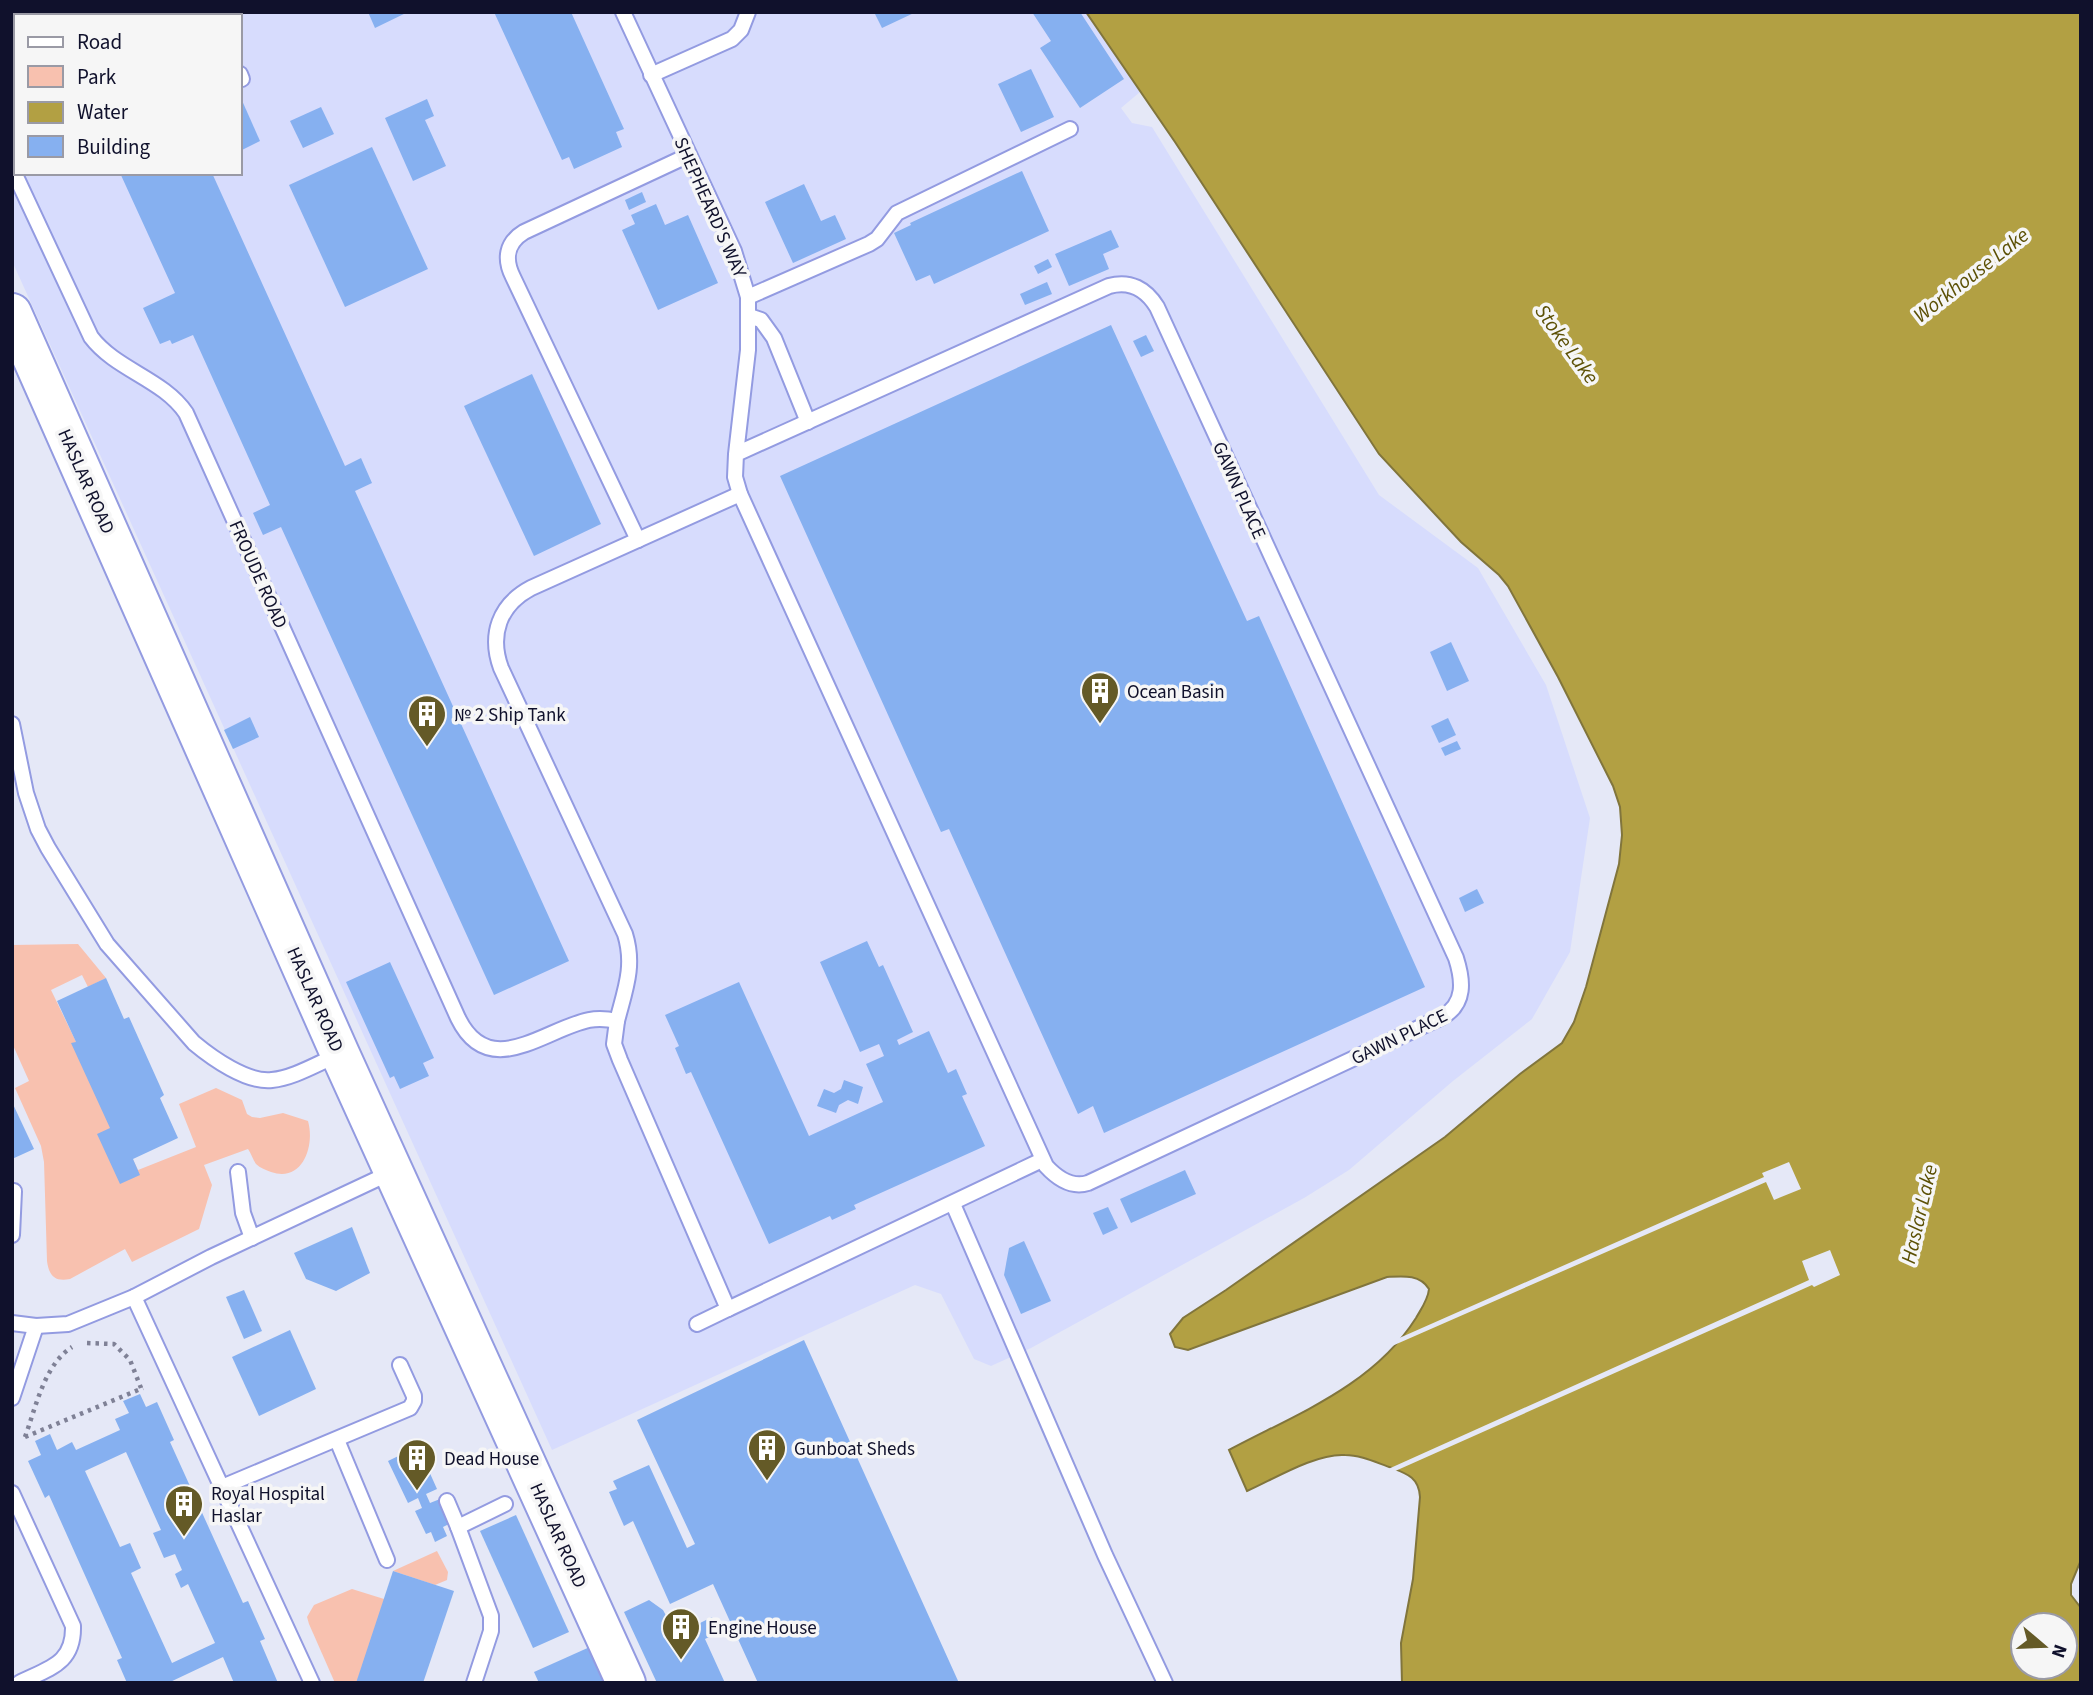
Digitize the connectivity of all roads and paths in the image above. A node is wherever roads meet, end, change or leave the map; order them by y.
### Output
1 (623, 12) edge
2 (748, 12) edge
3 (651, 75) junction
4 (1070, 129) dead end
5 (690, 155) junction
6 (15, 175) edge
7 (748, 296) junction
8 (12, 313) edge
9 (749, 316) junction
10 (808, 422) junction
11 (736, 454) junction
12 (740, 494) junction
13 (638, 540) junction
14 (12, 724) edge
15 (617, 1021) junction
16 (340, 1054) junction
17 (1042, 1160) junction
18 (393, 1171) junction
19 (238, 1172) dead end
20 (14, 1191) edge
21 (953, 1204) junction
22 (12, 1235) edge
23 (252, 1238) junction
24 (134, 1297) junction
25 (728, 1309) junction
26 (12, 1323) edge
27 (697, 1324) dead end
28 (36, 1326) junction
29 (400, 1365) dead end
30 (170, 1376) junction
31 (141, 1388) junction
32 (12, 1398) edge
33 (337, 1440) junction
34 (222, 1487) junction
35 (12, 1493) edge
36 (447, 1501) dead end
37 (505, 1504) dead end
38 (458, 1527) junction
39 (387, 1560) dead end
40 (19, 1683) edge
41 (312, 1683) edge
42 (474, 1683) edge
43 (626, 1683) edge
44 (1166, 1683) edge

1 - 3 lane, SHEPHEARD'S WAY
2 - 3 lane
3 - 5 lane, SHEPHEARD'S WAY
4 - 7 lane
5 - 7 lane, SHEPHEARD'S WAY
5 - 13 lane
6 - 15 lane, FROUDE ROAD
7 - 9 lane, SHEPHEARD'S WAY
8 - 16 street, HASLAR ROAD
9 - 10 lane
9 - 11 lane, SHEPHEARD'S WAY
10 - 11 lane, GAWN PLACE
10 - 17 lane, GAWN PLACE
11 - 12 lane, GAWN PLACE
12 - 13 lane
12 - 17 lane, GAWN PLACE
13 - 15 lane
14 - 16 lane
15 - 25 lane
16 - 18 street, HASLAR ROAD
17 - 21 lane
18 - 23 lane
18 - 43 street, HASLAR ROAD
19 - 23 lane
20 - 22 lane
21 - 25 lane
21 - 44 lane
23 - 24 lane
24 - 28 lane
24 - 30 lane
25 - 27 lane
26 - 28 lane
28 - 32 lane
29 - 33 lane
30 - 31 path
30 - 34 lane
31 - 31 path
33 - 34 lane
33 - 39 lane
34 - 41 lane
35 - 40 lane
36 - 38 lane
37 - 38 lane
38 - 42 lane

